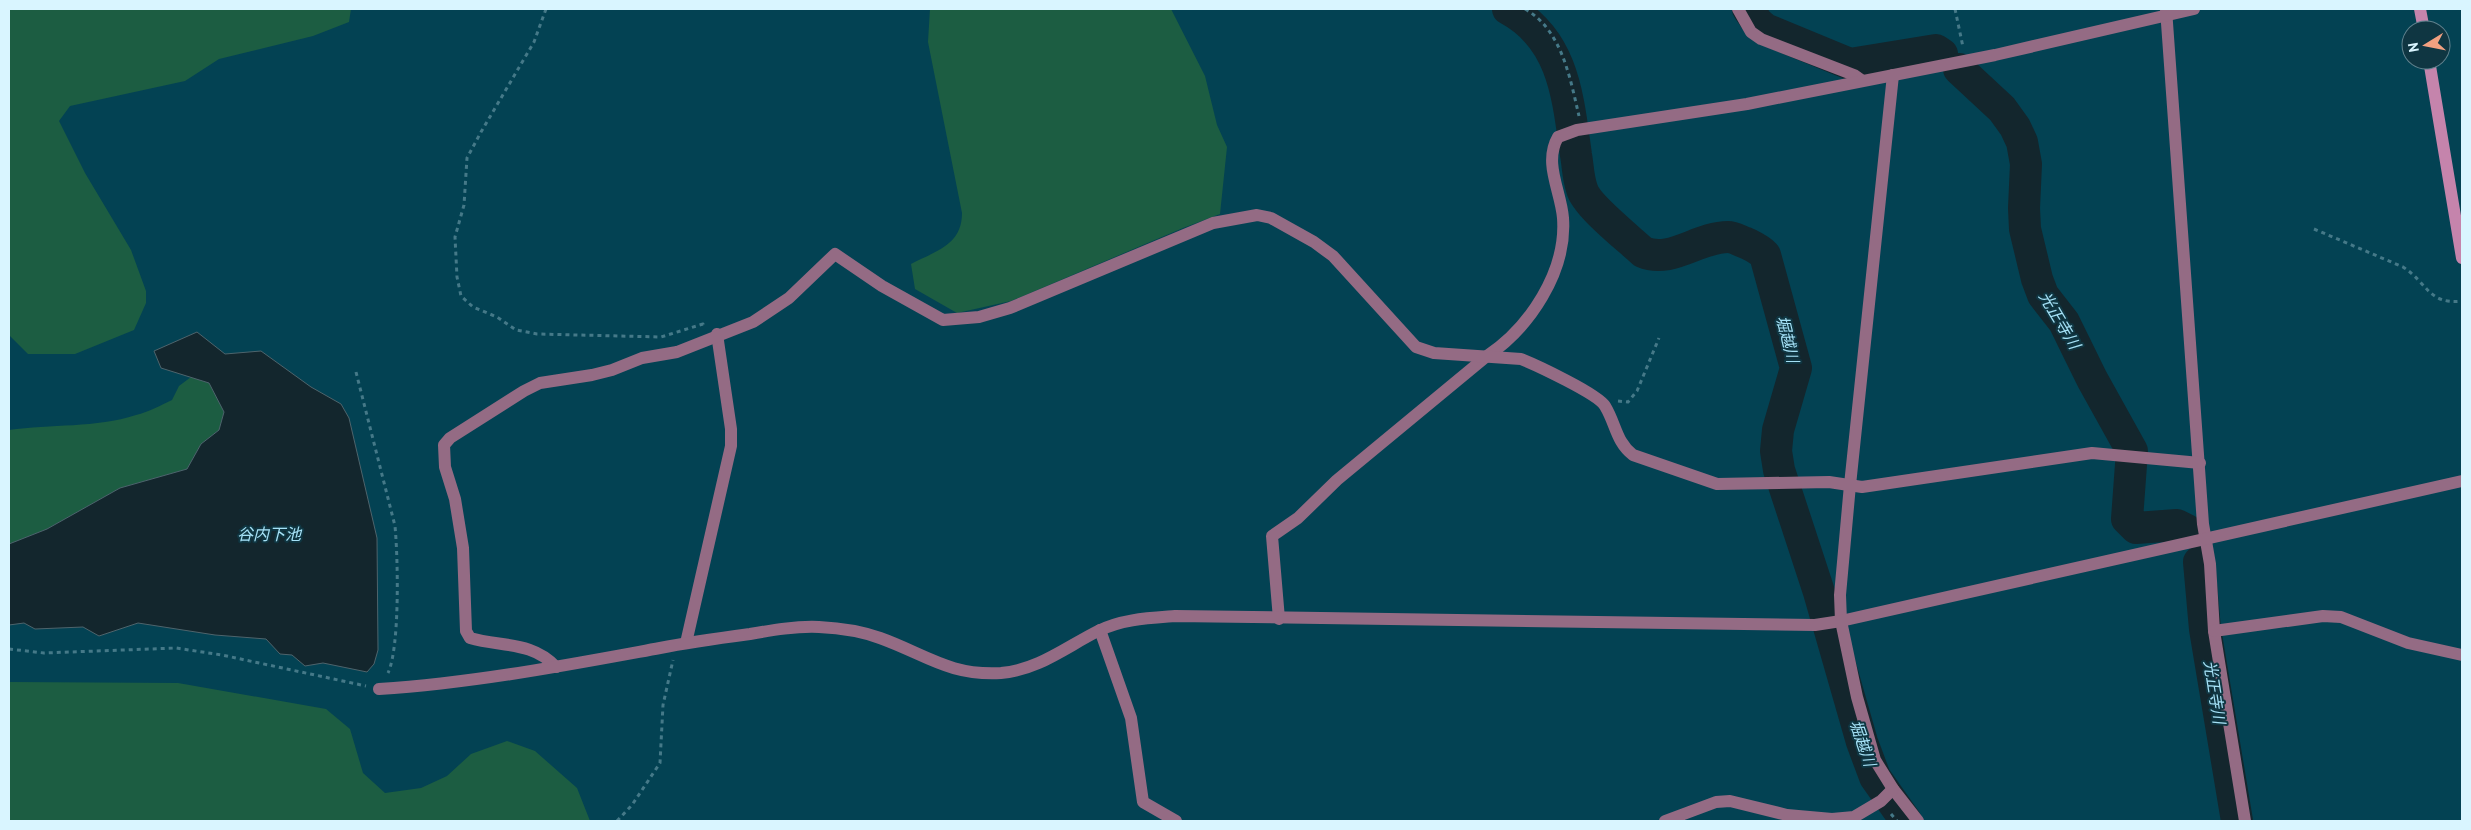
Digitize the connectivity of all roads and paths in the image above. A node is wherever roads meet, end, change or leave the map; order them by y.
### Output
1 (546, 9) edge
2 (1525, 9) edge
3 (1738, 9) edge
4 (1955, 9) edge
5 (2194, 9) edge
6 (2166, 13) edge
7 (1966, 61) junction
8 (2431, 70) edge
9 (1893, 75) junction
10 (1861, 80) junction
11 (1575, 131) junction
12 (2314, 229) dead end
13 (2462, 258) edge
14 (2462, 301) edge
15 (712, 336) junction
16 (1659, 338) dead end
17 (1487, 356) junction
18 (356, 372) dead end
19 (1605, 405) junction
20 (2200, 463) junction
21 (2462, 481) edge
22 (1850, 485) junction
23 (2206, 538) junction
24 (1279, 619) junction
25 (1837, 622) junction
26 (1100, 630) junction
27 (2214, 631) junction
28 (681, 644) junction
29 (9, 649) edge
30 (2462, 655) edge
31 (556, 667) junction
32 (380, 689) junction
33 (1888, 793) junction
34 (617, 821) edge
35 (1176, 821) edge
36 (1665, 821) edge
37 (1918, 821) edge
38 (2245, 821) edge

1 - 15 path
2 - 11 path
3 - 10 street
4 - 7 path
5 - 6 street
6 - 7 street
6 - 20 street
7 - 9 street
8 - 13 street
9 - 10 street
9 - 22 street
10 - 11 street
11 - 17 street
12 - 14 path
15 - 17 street
15 - 28 street
15 - 31 street
16 - 19 path
17 - 19 street
17 - 24 street
18 - 32 path
19 - 22 street
20 - 22 street
20 - 23 street
21 - 23 street
22 - 25 street
23 - 25 street
23 - 27 street
24 - 25 street
24 - 26 street
25 - 33 street
26 - 28 street
26 - 35 street
27 - 30 street
27 - 38 street
28 - 31 street
28 - 34 path
29 - 32 path
31 - 32 street
33 - 36 street
33 - 37 street

